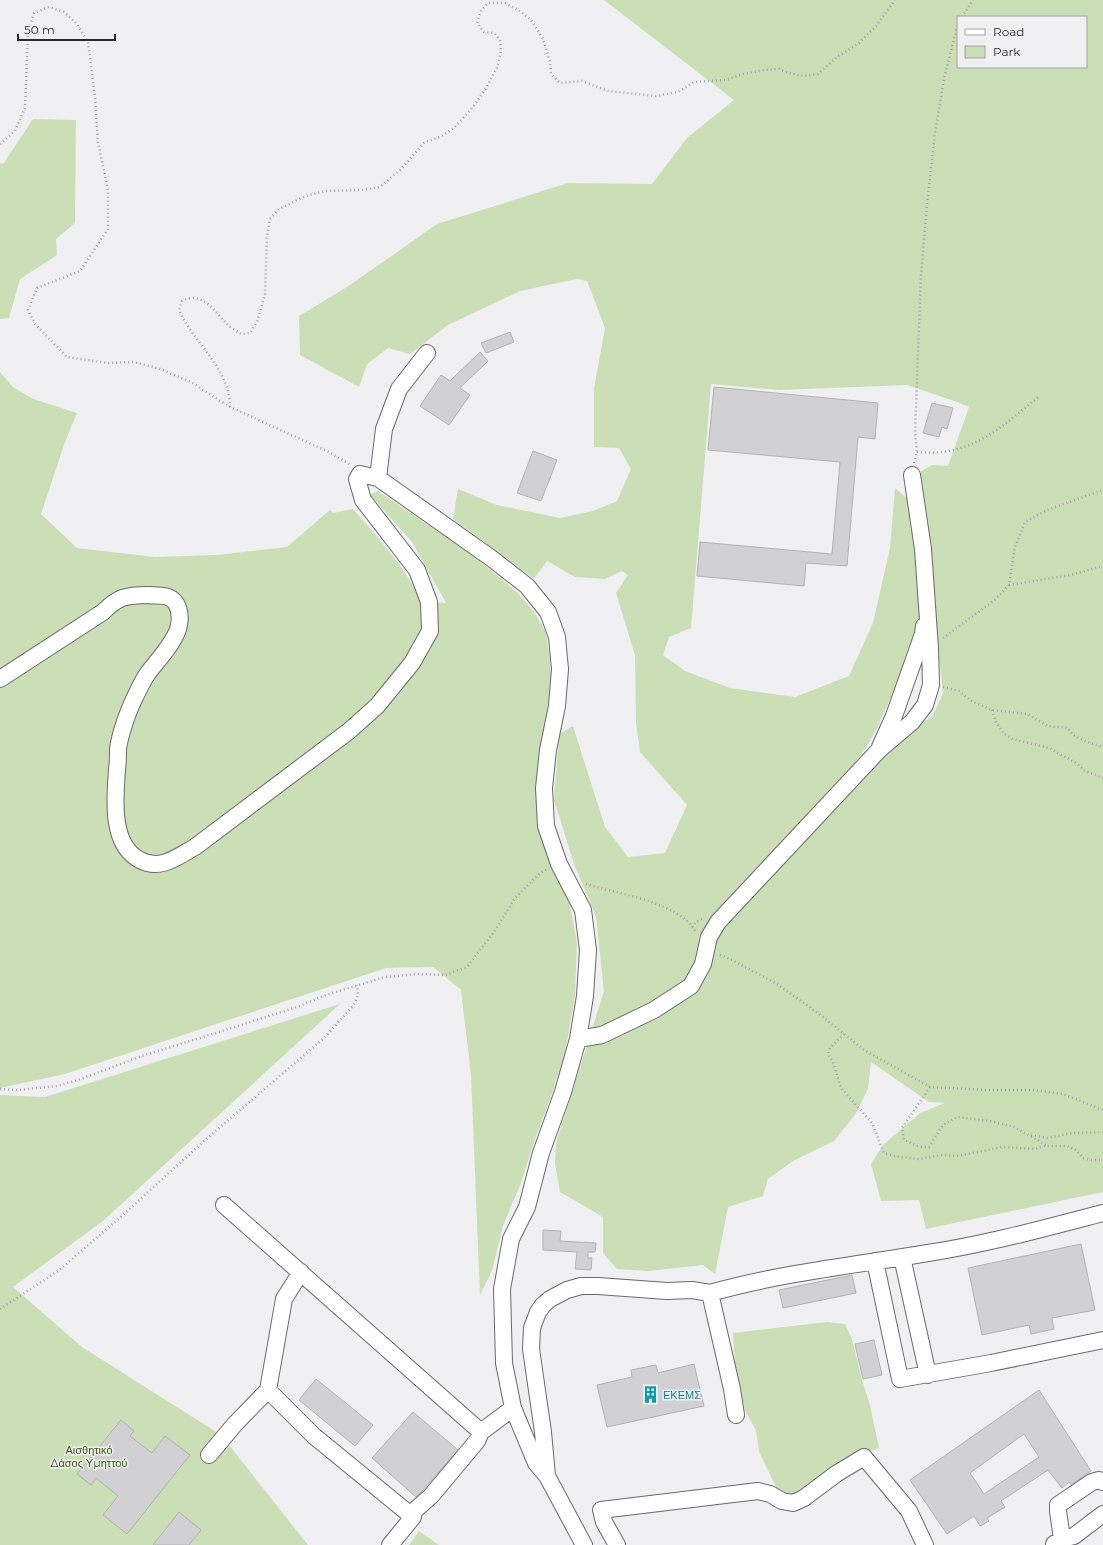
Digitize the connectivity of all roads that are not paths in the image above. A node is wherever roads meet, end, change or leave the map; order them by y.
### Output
1 (427, 354) dead end
2 (912, 475) road end
3 (378, 478) junction
4 (927, 608) junction
5 (0, 679) edge
6 (879, 750) junction
7 (578, 1039) junction
8 (224, 1205) dead end
9 (1103, 1214) edge
10 (902, 1257) junction
11 (875, 1261) junction
12 (301, 1272) junction
13 (710, 1293) junction
14 (1103, 1340) edge
15 (928, 1375) junction
16 (268, 1390) junction
17 (512, 1408) junction
18 (736, 1415) dead end
19 (481, 1432) junction
20 (209, 1455) dead end
21 (547, 1476) junction
22 (1103, 1482) edge
23 (1103, 1514) edge
24 (413, 1517) junction
25 (1058, 1542) edge
26 (390, 1545) edge
27 (584, 1545) edge
28 (617, 1545) edge
29 (925, 1545) edge

1 - 3 street
2 - 4 street
3 - 5 street
3 - 7 street
4 - 6 street
4 - 6 street
6 - 7 street
7 - 17 street
8 - 12 street
9 - 10 street
10 - 11 street
10 - 15 street
11 - 13 street
11 - 15 street
12 - 16 street
12 - 19 street
13 - 18 street
13 - 21 street
14 - 15 street
16 - 20 street
16 - 24 street
17 - 19 street
17 - 21 street
19 - 24 street
21 - 27 street
22 - 25 street
23 - 25 street
24 - 26 street
28 - 29 street

